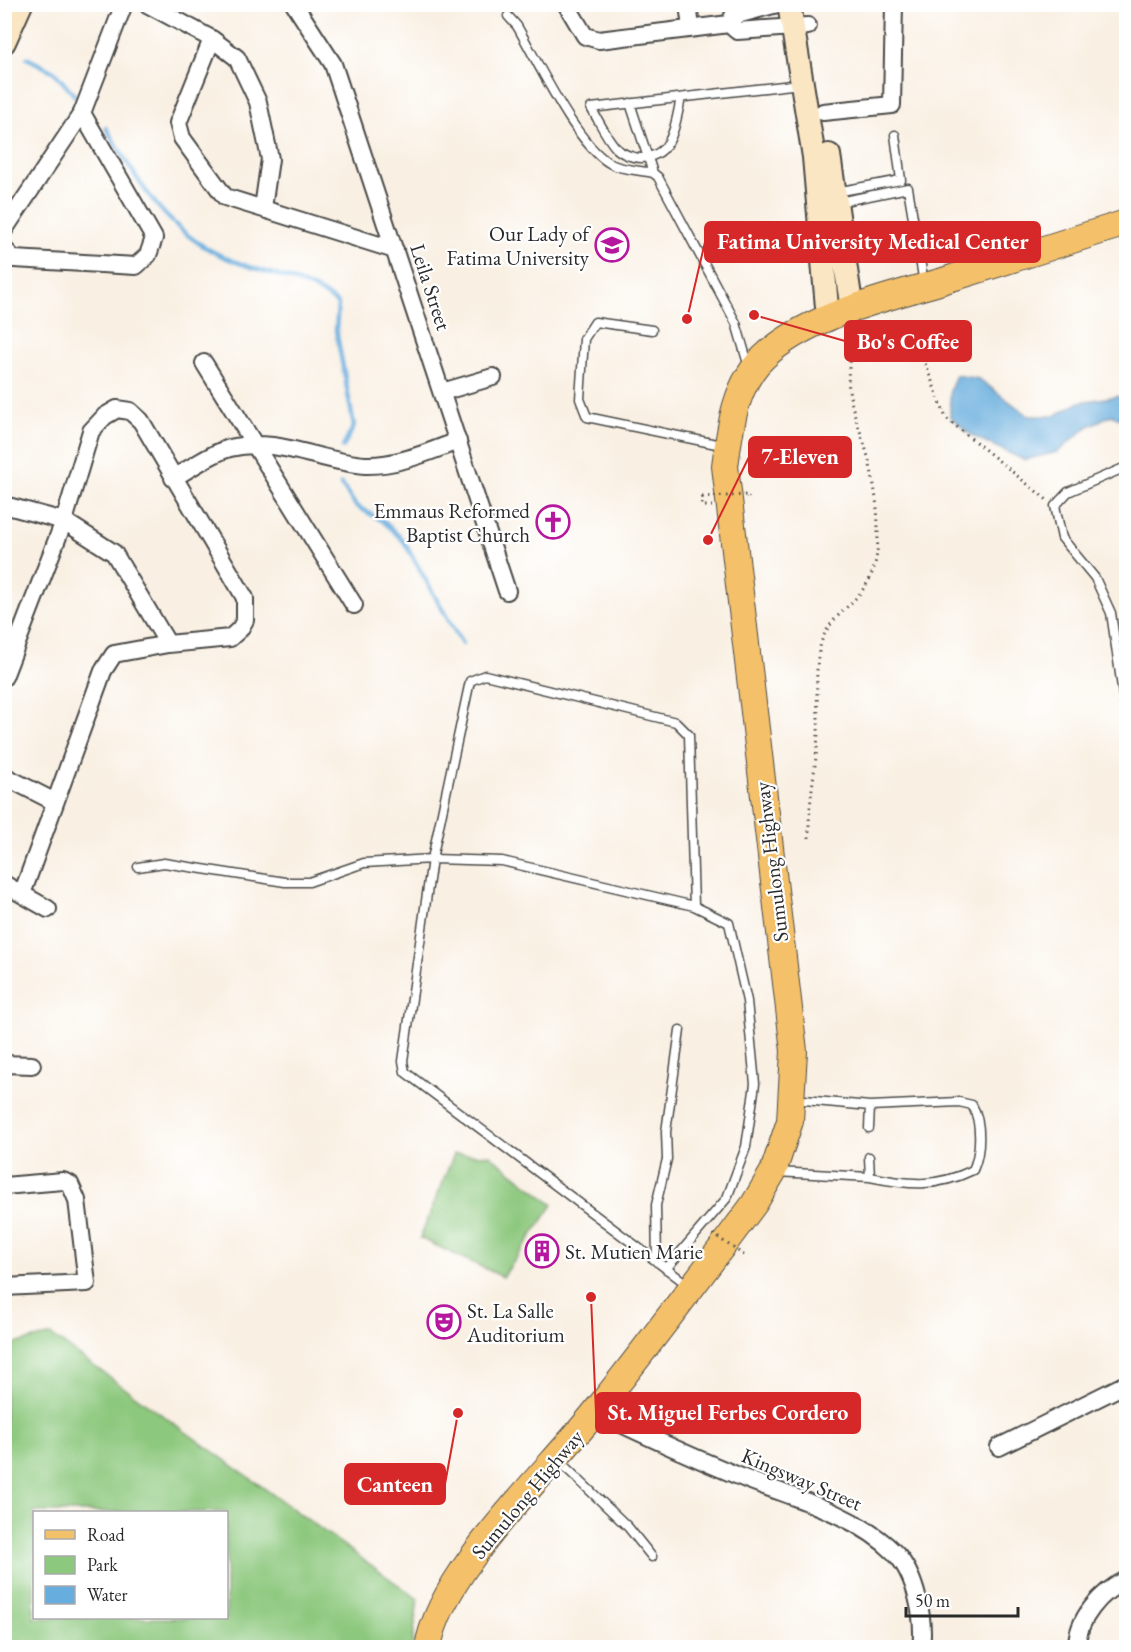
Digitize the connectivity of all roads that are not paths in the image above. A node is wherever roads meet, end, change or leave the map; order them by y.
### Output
1 (21, 4) edge
2 (124, 4) edge
3 (147, 4) edge
4 (294, 4) edge
5 (567, 4) edge
6 (688, 4) edge
7 (777, 4) edge
8 (789, 4) edge
9 (894, 4) edge
10 (508, 16) dead end
11 (802, 20) edge
12 (729, 24) junction
13 (691, 28) junction
14 (212, 39) junction
15 (4, 42) edge
16 (803, 84) junction
17 (681, 98) junction
18 (630, 103) junction
19 (823, 112) junction
20 (82, 113) junction
21 (895, 135) dead end
22 (648, 158) junction
23 (653, 173) junction
24 (830, 190) junction
25 (263, 208) junction
26 (1126, 223) edge
27 (4, 230) edge
28 (4, 249) edge
29 (395, 250) junction
30 (924, 286) junction
31 (852, 310) junction
32 (828, 319) junction
33 (652, 330) dead end
34 (204, 363) dead end
35 (751, 373) junction
36 (493, 377) dead end
37 (442, 392) junction
38 (458, 441) junction
39 (255, 445) junction
40 (728, 447) junction
41 (1126, 467) edge
42 (173, 478) junction
43 (4, 505) edge
44 (64, 521) junction
45 (507, 591) dead end
46 (354, 605) dead end
47 (168, 644) junction
48 (4, 677) edge
49 (1126, 715) edge
50 (4, 776) edge
51 (55, 802) junction
52 (432, 859) junction
53 (138, 867) dead end
54 (4, 884) edge
55 (22, 894) junction
56 (694, 906) junction
57 (48, 909) dead end
58 (680, 1030) dead end
59 (4, 1064) edge
60 (32, 1065) dead end
61 (791, 1099) junction
62 (870, 1106) junction
63 (869, 1128) dead end
64 (869, 1157) dead end
65 (773, 1172) junction
66 (870, 1177) junction
67 (4, 1186) edge
68 (657, 1262) junction
69 (666, 1269) junction
70 (4, 1287) edge
71 (691, 1288) junction
72 (1126, 1384) edge
73 (596, 1412) junction
74 (999, 1447) dead end
75 (557, 1459) junction
76 (652, 1557) dead end
77 (1126, 1580) edge
78 (428, 1647) edge
79 (921, 1647) edge
80 (1077, 1647) edge

1 - 15 street
2 - 20 street
3 - 14 street
4 - 29 street, Leila Street
5 - 13 street
6 - 13 street
7 - 12 street
8 - 11 street
9 - 19 street
10 - 23 lane
11 - 12 street
11 - 16 street
11 - 19 street
12 - 13 street
14 - 25 street
14 - 25 street
16 - 17 lane
16 - 24 street
17 - 18 lane
17 - 22 lane
18 - 22 lane
18 - 22 lane
19 - 24 street
20 - 27 street
20 - 28 street
21 - 24 lane
22 - 23 lane
23 - 35 lane
24 - 30 lane
24 - 31 street
24 - 32 street
25 - 29 street
26 - 30 main road, Sumulong Highway
29 - 37 street, Leila Street
30 - 31 main road, Sumulong Highway
31 - 32 main road, Sumulong Highway
32 - 35 main road, Sumulong Highway
33 - 40 lane
34 - 39 street
35 - 40 main road, Sumulong Highway
36 - 37 street
37 - 38 street, Leila Street
38 - 39 street
38 - 45 street, Leila Street
39 - 42 street
39 - 46 street
40 - 61 main road, Sumulong Highway
41 - 49 lane
42 - 44 street
42 - 47 street
43 - 44 street
44 - 47 street
44 - 48 street
47 - 51 street
50 - 51 street
51 - 55 street
52 - 53 lane
52 - 56 lane
52 - 56 lane
52 - 68 lane
54 - 55 street
55 - 57 street
56 - 69 lane
58 - 68 lane
59 - 60 street
61 - 62 lane
61 - 65 main road, Sumulong Highway
62 - 63 lane
62 - 66 lane
64 - 66 lane
65 - 66 lane
65 - 71 main road, Sumulong Highway
67 - 70 street
68 - 69 lane
69 - 71 lane
71 - 73 main road, Sumulong Highway
72 - 74 street
73 - 75 main road, Sumulong Highway
73 - 79 street, Kingsway Street
75 - 76 lane
75 - 78 main road, Sumulong Highway
77 - 80 street

